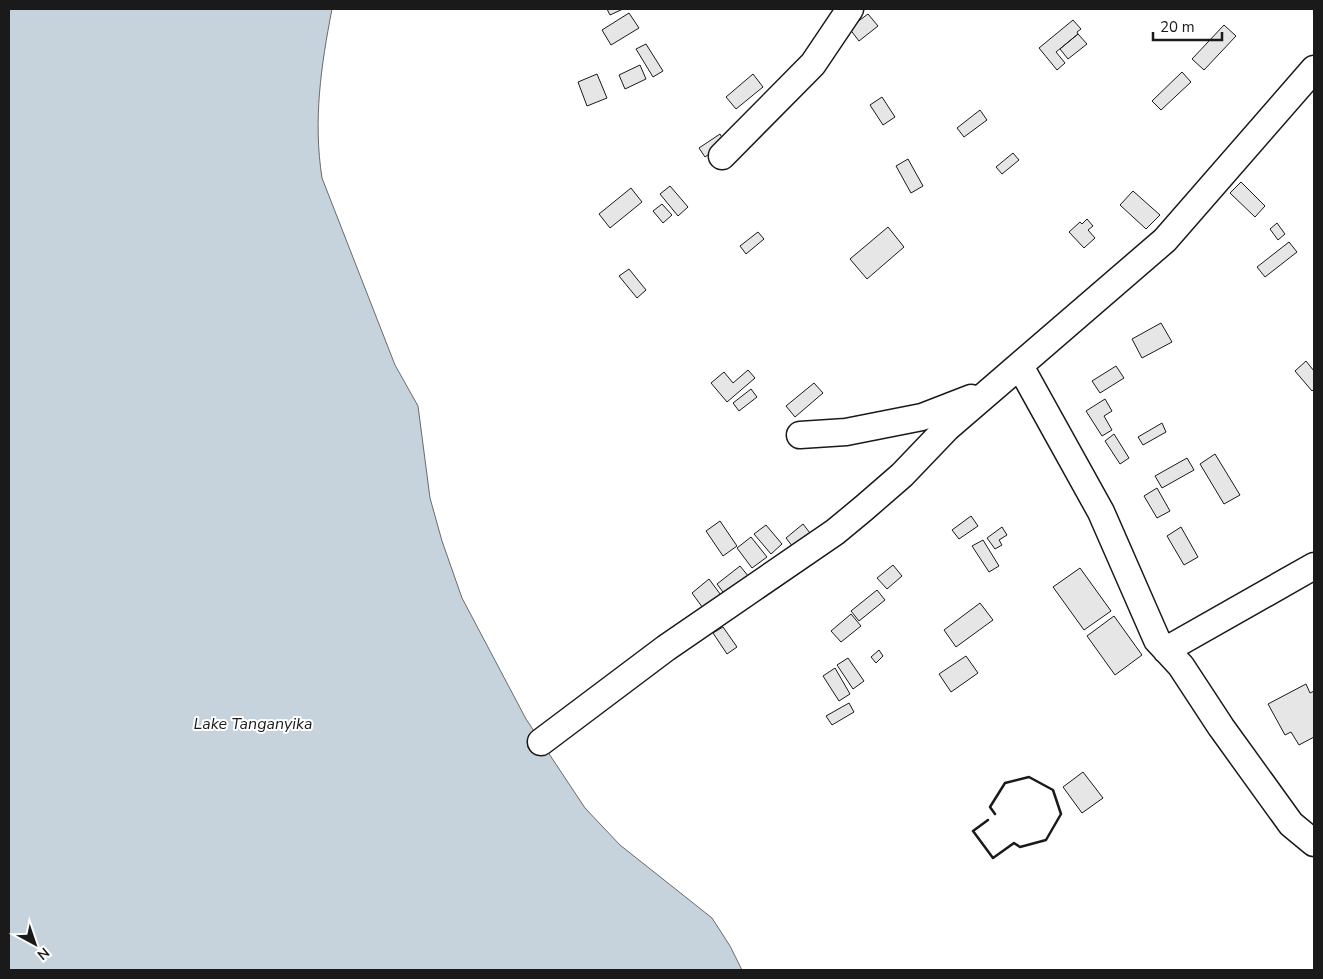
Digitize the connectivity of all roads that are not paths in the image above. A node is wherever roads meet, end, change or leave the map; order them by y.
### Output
1 (850, 9) edge
2 (1314, 69) edge
3 (722, 156) dead end
4 (1020, 366) junction
5 (989, 391) junction
6 (800, 435) dead end
7 (1314, 566) edge
8 (1166, 650) junction
9 (541, 742) dead end
10 (1314, 843) edge

1 - 3 street
2 - 4 street
4 - 5 street
4 - 8 street
5 - 6 street
5 - 9 street
7 - 8 street
8 - 10 street

